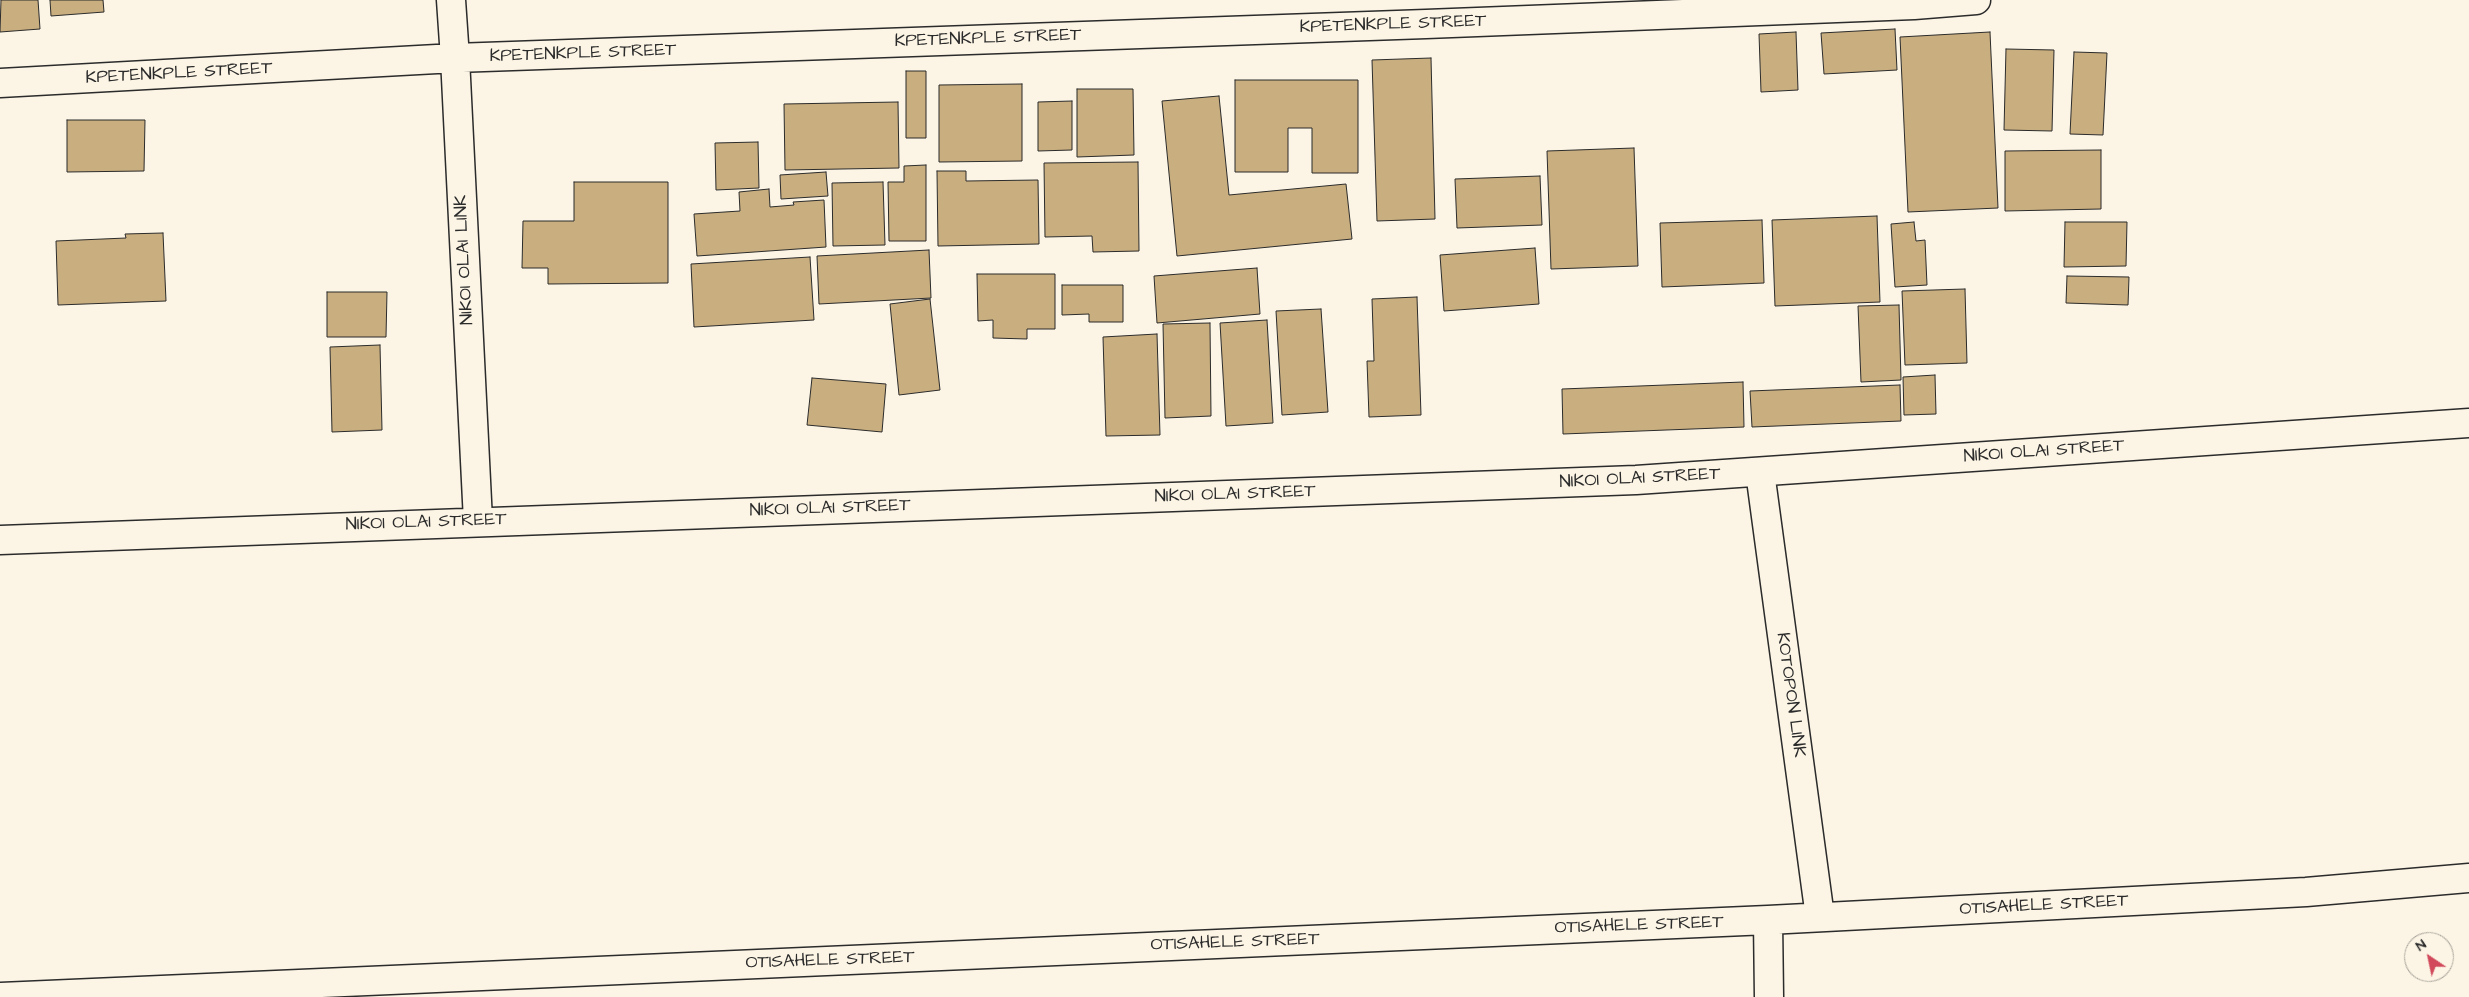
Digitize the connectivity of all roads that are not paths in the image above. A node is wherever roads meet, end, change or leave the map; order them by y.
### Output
1 (451, 0) edge
2 (1976, 0) edge
3 (455, 58) junction
4 (0, 84) edge
5 (2469, 423) edge
6 (1760, 472) junction
7 (478, 521) junction
8 (0, 540) edge
9 (2469, 878) edge
10 (1820, 917) junction
11 (1768, 920) junction
12 (0, 997) edge
13 (1770, 997) edge

1 - 3 street, NIKOI OLAI LINK
2 - 3 street, KPETENKPLE STREET
3 - 4 street, KPETENKPLE STREET
3 - 7 street, NIKOI OLAI LINK
5 - 6 street, NIKOI OLAI STREET
6 - 7 street, NIKOI OLAI STREET
6 - 10 street, KOTOPON LINK
7 - 8 street, NIKOI OLAI STREET
9 - 10 street, OTISAHELE STREET
10 - 11 street, OTISAHELE STREET
11 - 12 street, OTISAHELE STREET
11 - 13 street

